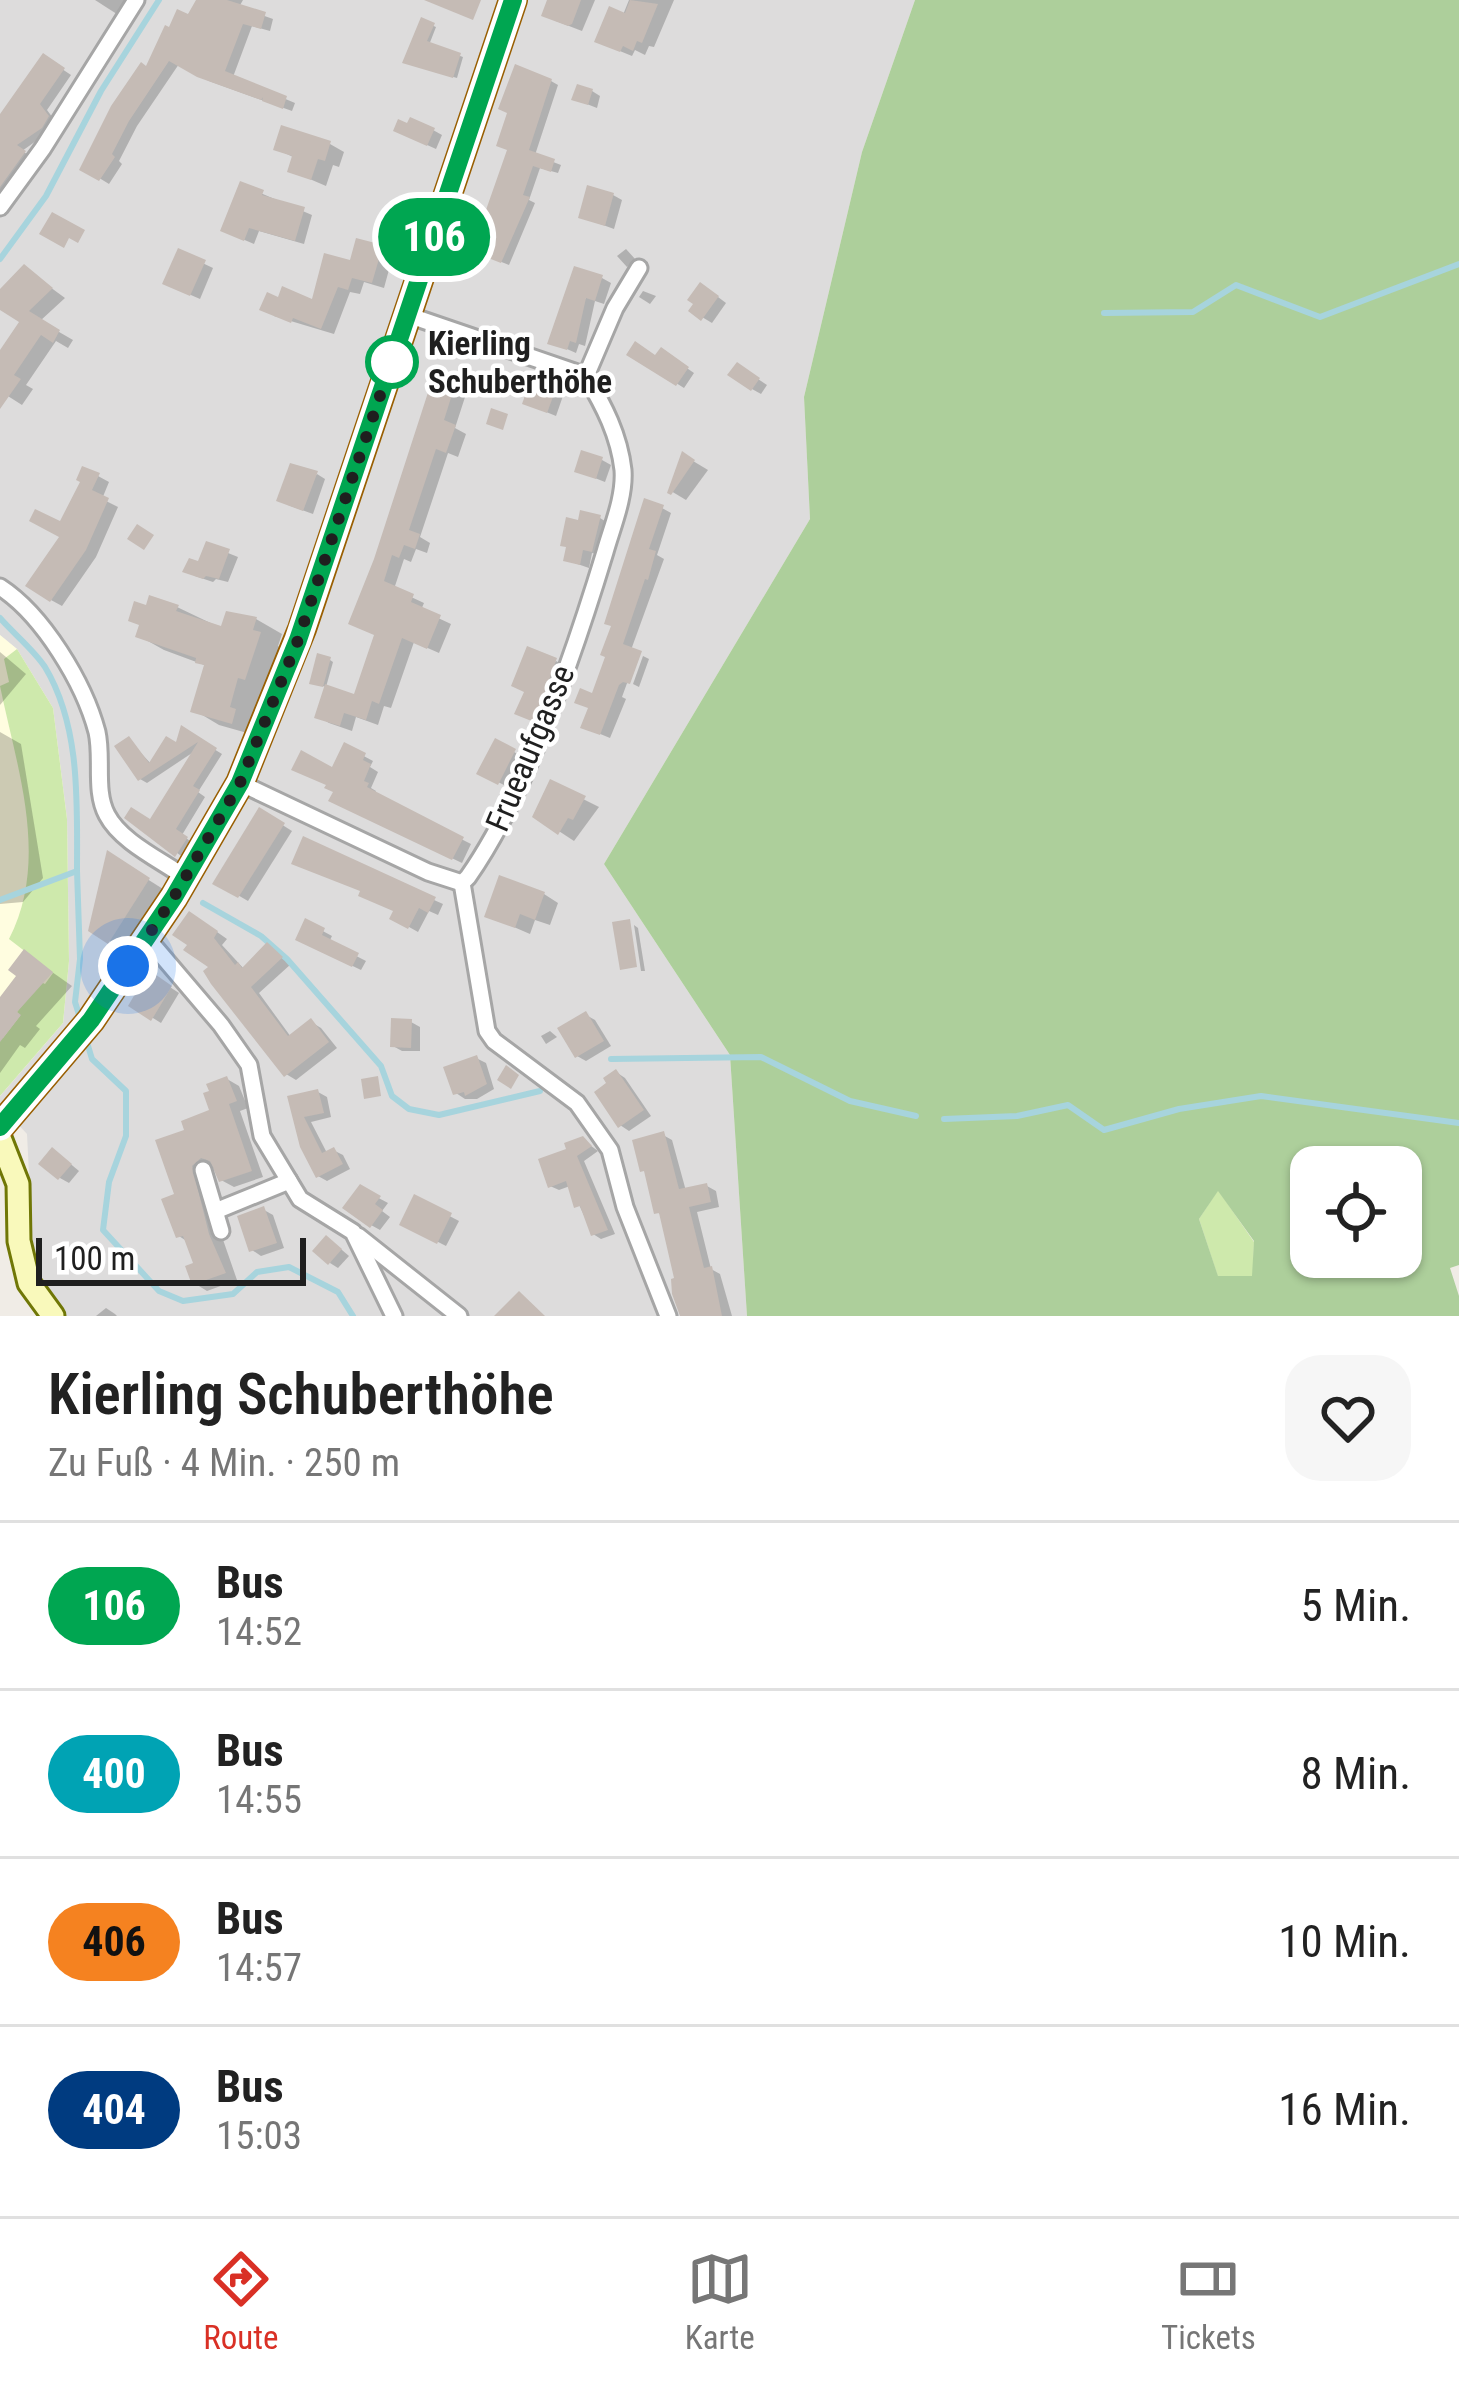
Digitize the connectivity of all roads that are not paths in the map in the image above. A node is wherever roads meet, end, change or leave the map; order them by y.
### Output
1 (136, 0) edge
2 (513, 0) edge
3 (0, 208) edge
4 (639, 268) dead end
5 (408, 314) junction
6 (586, 376) junction
7 (0, 587) edge
8 (240, 783) junction
9 (186, 878) junction
10 (462, 883) junction
11 (146, 938) junction
12 (0, 1127) edge
13 (0, 1138) edge
14 (203, 1170) dead end
15 (289, 1181) junction
16 (218, 1210) junction
17 (221, 1231) dead end
18 (353, 1232) junction
19 (53, 1316) edge
20 (394, 1316) edge
21 (459, 1316) edge
22 (668, 1316) edge

1 - 3 street
2 - 5 main road
4 - 6 street
5 - 6 street
5 - 8 main road
6 - 10 street, Frueaufgasse
7 - 9 street
8 - 9 main road
8 - 10 street
9 - 11 main road
10 - 22 street
11 - 12 main road
11 - 15 street
13 - 19 street
14 - 16 street
15 - 16 street
15 - 18 street
16 - 17 street
18 - 20 street
18 - 21 street

